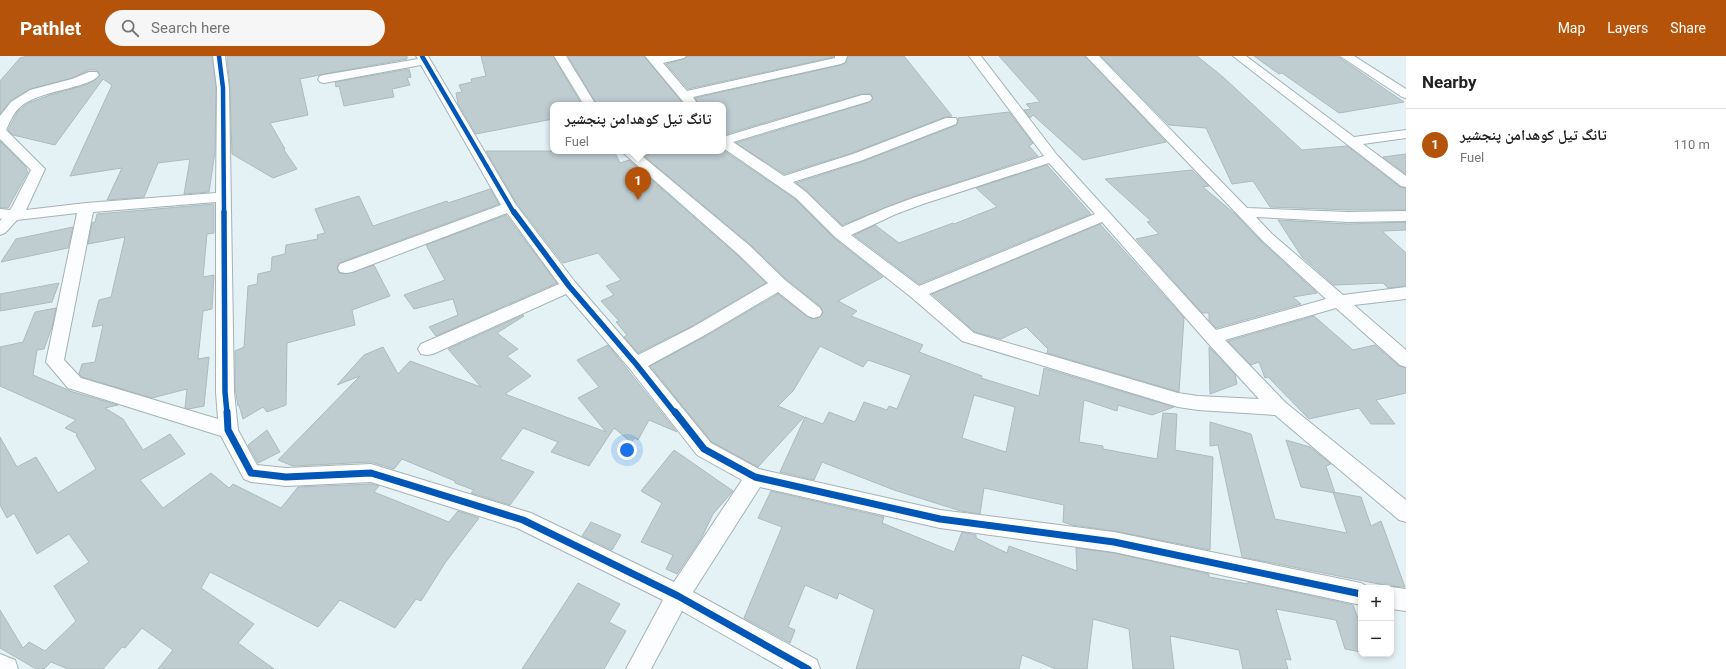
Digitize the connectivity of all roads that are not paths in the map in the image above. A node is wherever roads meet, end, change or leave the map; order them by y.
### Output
1 (219, 56) edge
2 (560, 56) edge
3 (680, 56) edge
4 (841, 56) edge
5 (976, 56) edge
6 (1092, 56) edge
7 (1239, 56) edge
8 (1346, 56) edge
9 (423, 58) edge
10 (653, 58) edge
11 (93, 75) dead end
12 (324, 79) dead end
13 (1406, 94) edge
14 (684, 95) junction
15 (866, 98) dead end
16 (588, 102) edge
17 (690, 102) edge
18 (951, 121) dead end
19 (0, 130) edge
20 (1406, 134) edge
21 (726, 140) edge
22 (1351, 141) junction
23 (726, 143) edge
24 (632, 154) edge
25 (1052, 158) junction
26 (782, 181) junction
27 (1406, 183) edge
28 (224, 197) junction
29 (510, 207) junction
30 (86, 208) junction
31 (1242, 212) junction
32 (6, 215) edge
33 (1104, 216) junction
34 (1406, 216) edge
35 (0, 230) edge
36 (840, 234) junction
37 (346, 268) dead end
38 (779, 284) junction
39 (569, 286) junction
40 (1406, 292) edge
41 (917, 293) junction
42 (1339, 301) junction
43 (814, 312) dead end
44 (1212, 337) junction
45 (427, 349) dead end
46 (1406, 360) edge
47 (636, 364) junction
48 (1279, 408) junction
49 (228, 430) junction
50 (755, 477) junction
51 (1406, 513) edge
52 (1358, 593) edge
53 (678, 596) junction
54 (1394, 598) edge
55 (1406, 600) edge
56 (0, 666) edge
57 (6, 669) edge
58 (638, 669) edge
59 (808, 669) edge

1 - 28 street
2 - 16 street
3 - 10 street
4 - 14 street
5 - 25 street
6 - 31 street
7 - 22 street
8 - 13 street
9 - 12 street
9 - 29 street
10 - 14 street
11 - 19 street
14 - 17 street
15 - 21 street
18 - 26 street
19 - 32 street
20 - 22 street
22 - 27 street
23 - 26 street
24 - 38 street
25 - 33 street
25 - 36 street
26 - 36 street
28 - 30 street
28 - 49 street
29 - 37 street
29 - 39 street
30 - 32 street
30 - 49 street
31 - 34 street
31 - 42 street
32 - 35 street
33 - 41 street
33 - 44 street
36 - 41 street
38 - 43 street
38 - 47 street
39 - 45 street
39 - 47 street
40 - 42 street
41 - 48 street
42 - 44 street
42 - 46 street
44 - 48 street
47 - 50 street
48 - 51 street
49 - 53 street
50 - 52 street
50 - 53 street
53 - 58 street
53 - 59 street
54 - 55 street
56 - 57 street

